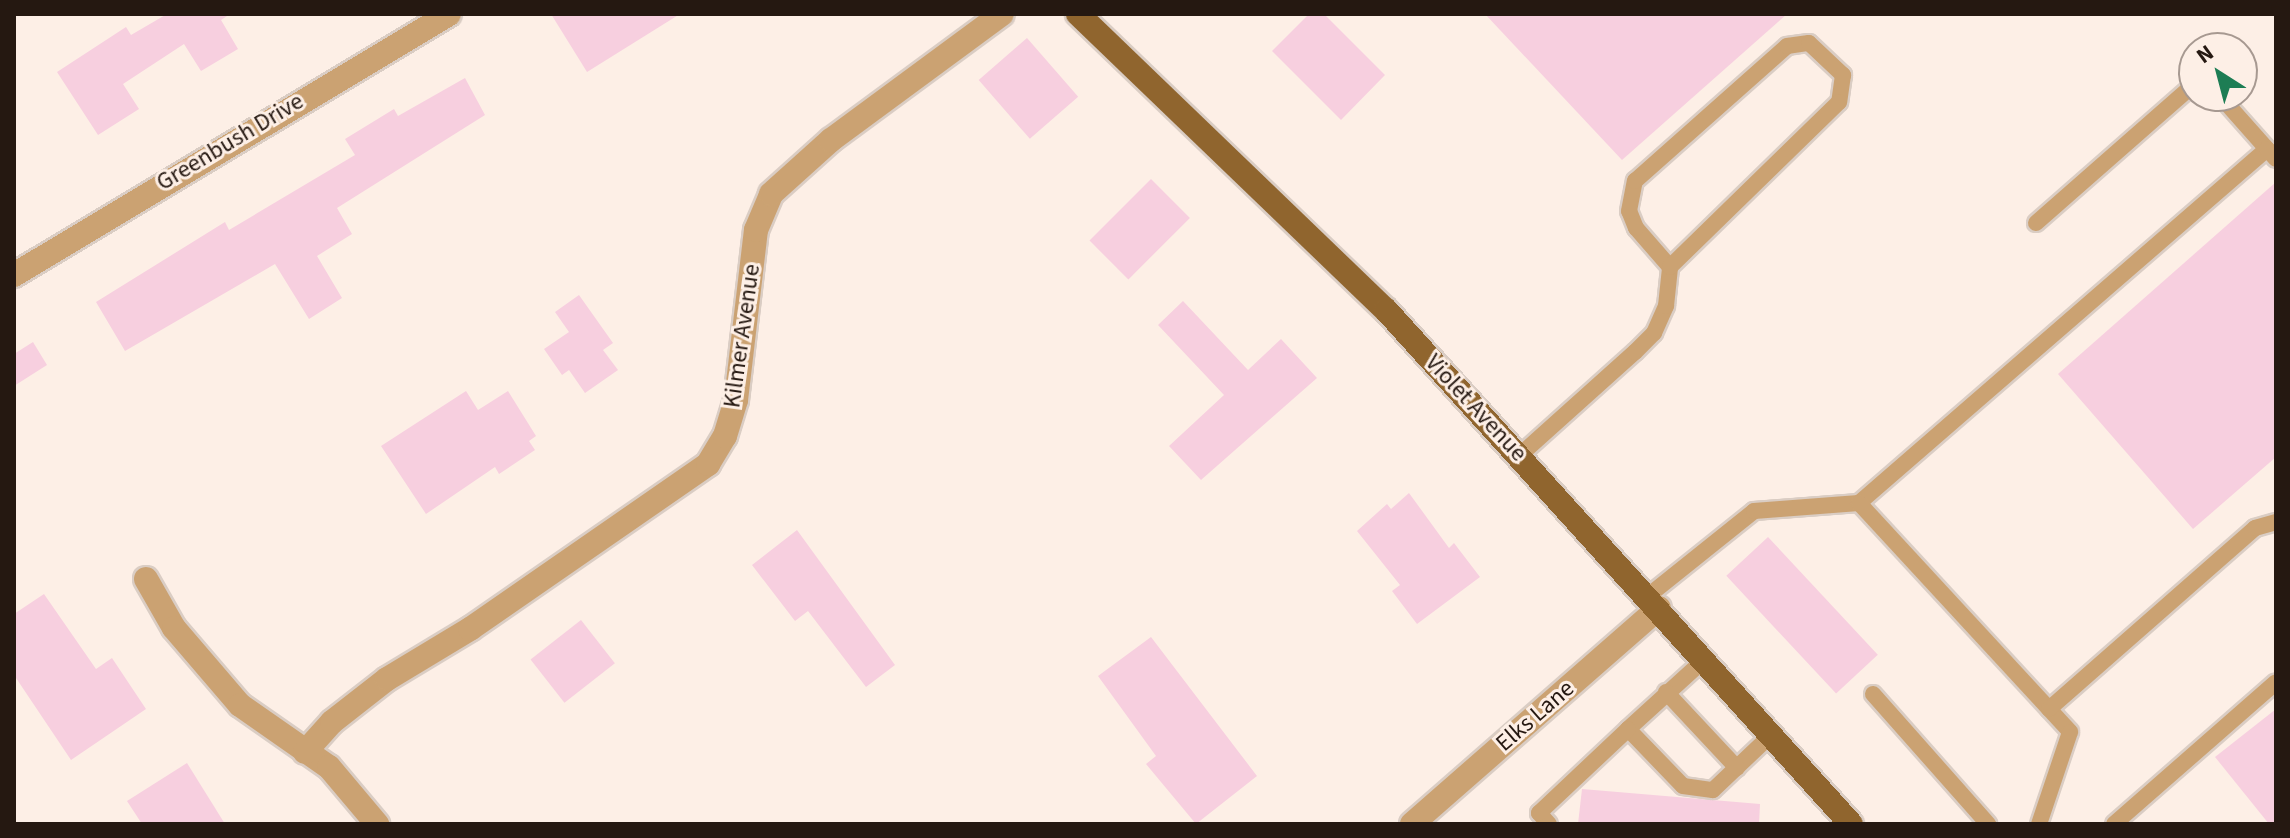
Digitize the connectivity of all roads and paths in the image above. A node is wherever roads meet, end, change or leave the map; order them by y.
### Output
1 (449, 14) edge
2 (1002, 14) edge
3 (1078, 14) edge
4 (2178, 98) edge
5 (2234, 112) edge
6 (2272, 154) edge
7 (2036, 223) dead end
8 (1670, 267) junction
9 (14, 275) edge
10 (1519, 456) junction
11 (1859, 503) junction
12 (2276, 522) edge
13 (146, 579) dead end
14 (1654, 602) junction
15 (1705, 659) junction
16 (2276, 682) edge
17 (1666, 692) junction
18 (1873, 694) dead end
19 (2049, 709) junction
20 (1628, 729) junction
21 (1772, 734) junction
22 (305, 752) junction
23 (1737, 768) junction
24 (2042, 823) edge
25 (377, 824) edge
26 (1412, 824) edge
27 (1549, 824) edge
28 (1851, 824) edge
29 (1988, 824) edge
30 (2114, 824) edge

1 - 9 street, Greenbush Drive
2 - 22 street, Kilmer Avenue
3 - 10 main road, Violet Avenue
4 - 7 lane
5 - 6 lane
6 - 11 lane
8 - 8 lane
8 - 10 lane
10 - 14 main road, Violet Avenue
11 - 14 lane
11 - 19 lane
12 - 19 lane
13 - 22 street
14 - 15 main road, Violet Avenue
14 - 26 street, Elks Lane
15 - 17 lane
15 - 21 main road, Violet Avenue
16 - 30 lane
17 - 20 lane
17 - 23 lane
18 - 29 lane
19 - 24 lane
20 - 23 lane
20 - 27 lane
21 - 23 lane
21 - 28 main road, Violet Avenue
22 - 25 street

